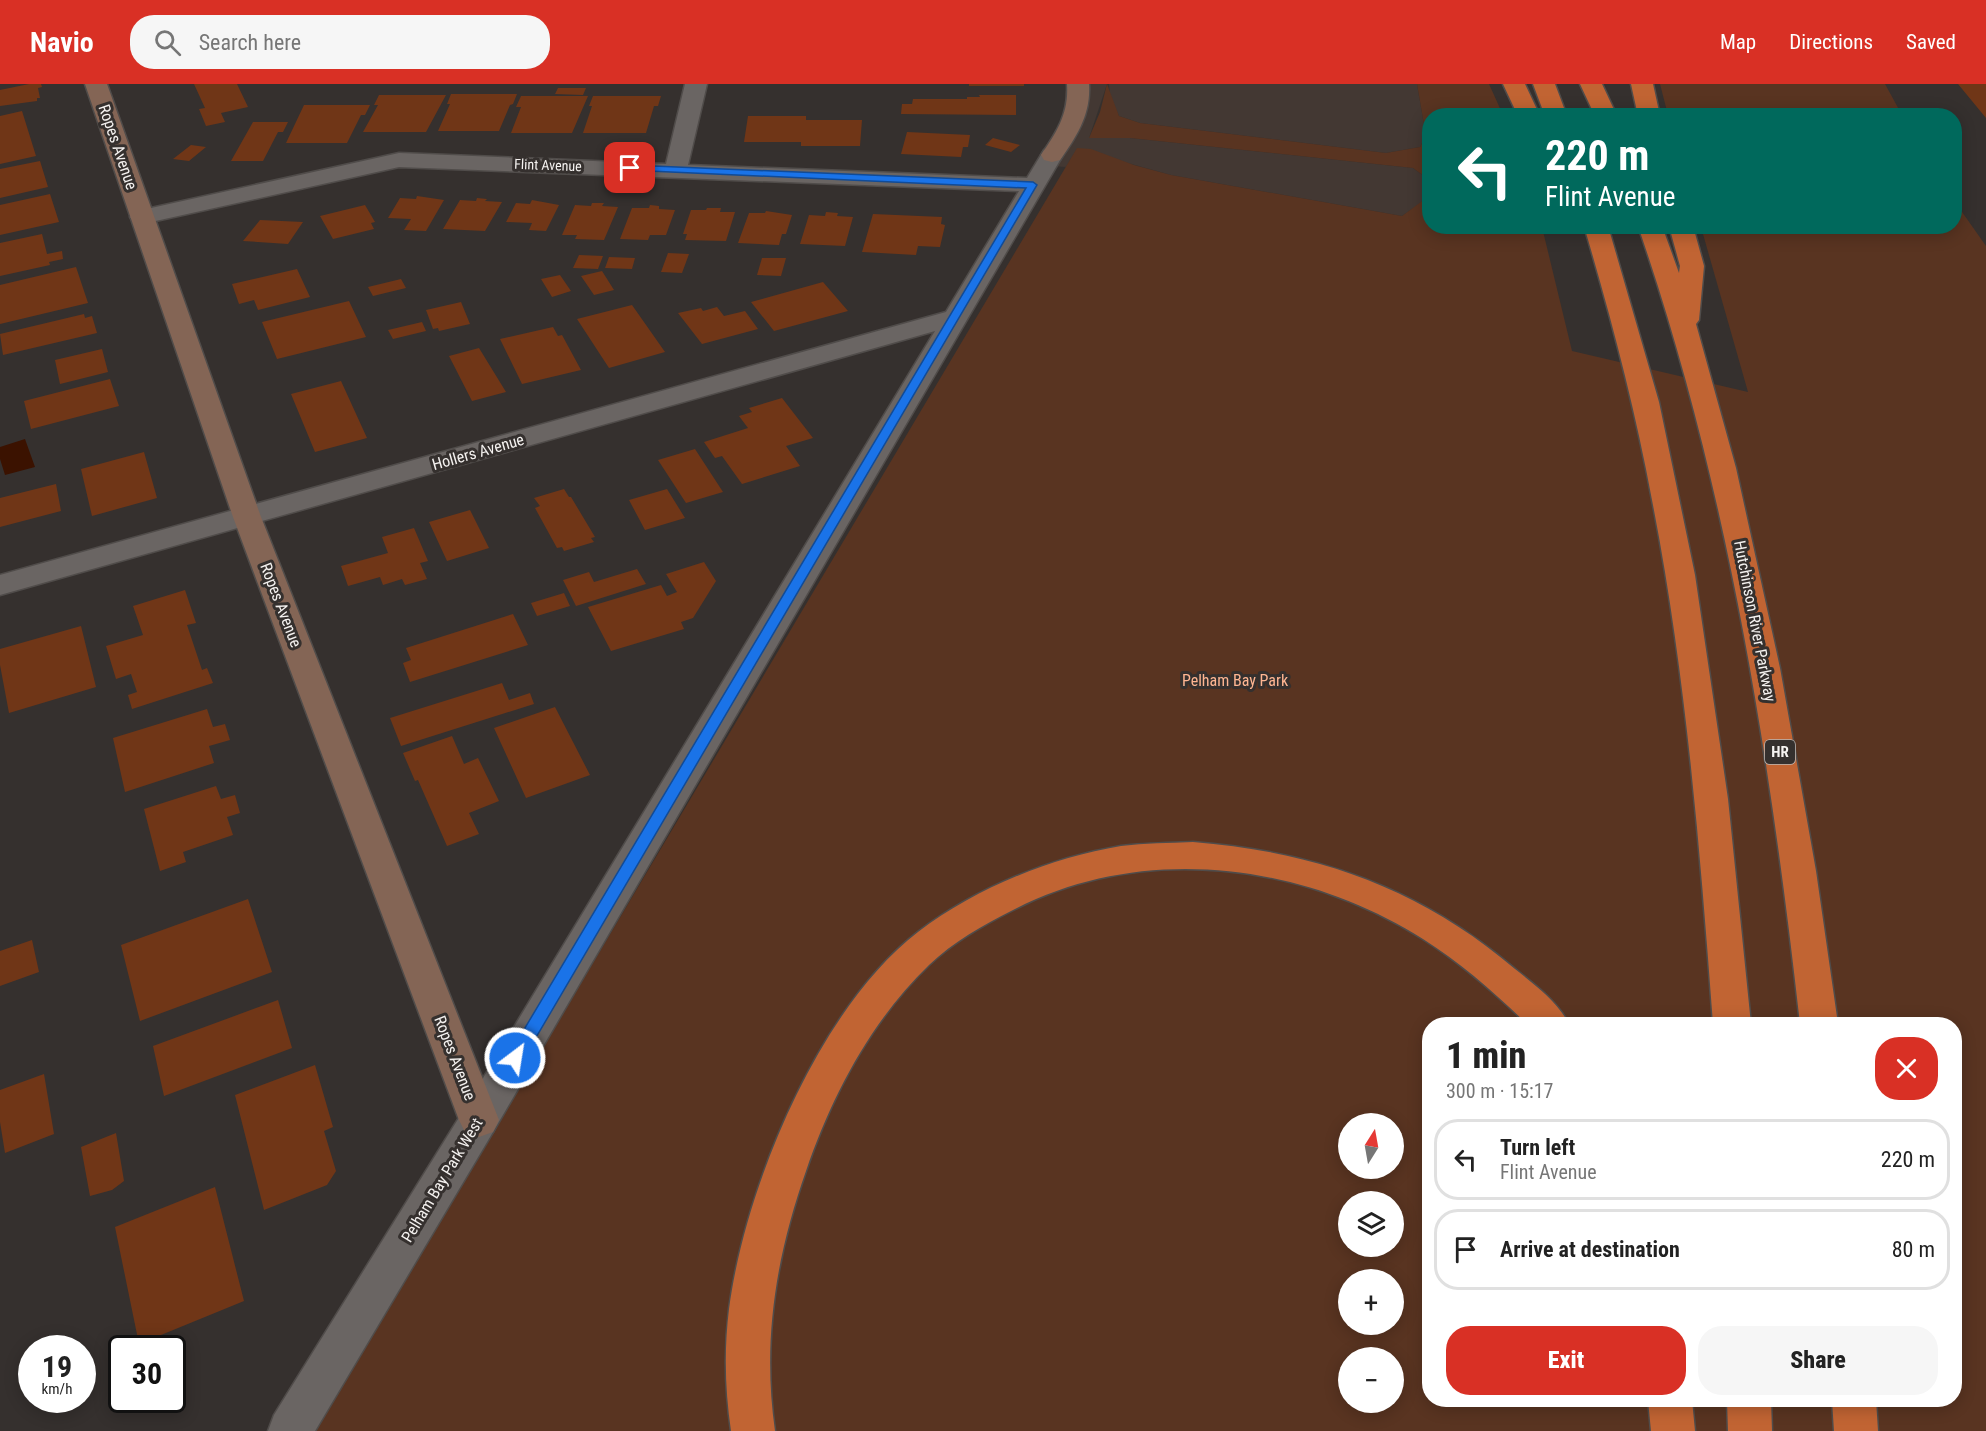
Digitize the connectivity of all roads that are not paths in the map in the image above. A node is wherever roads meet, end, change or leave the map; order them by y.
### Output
1 (96, 84) edge
2 (696, 84) edge
3 (1078, 84) edge
4 (1514, 84) edge
5 (1544, 84) edge
6 (1591, 84) edge
7 (1642, 84) edge
8 (1525, 108) edge
9 (1553, 108) edge
10 (1602, 108) edge
11 (1647, 108) edge
12 (676, 170) junction
13 (1033, 185) junction
14 (142, 217) junction
15 (1598, 234) edge
16 (1653, 234) edge
17 (1683, 234) edge
18 (956, 317) junction
19 (1685, 327) junction
20 (247, 517) junction
21 (0, 585) edge
22 (1543, 1017) edge
23 (1731, 1017) edge
24 (1818, 1017) edge
25 (479, 1120) junction
26 (1671, 1407) edge
27 (1749, 1407) edge
28 (1854, 1407) edge
29 (290, 1431) edge
30 (753, 1431) edge
31 (1673, 1431) edge
32 (1750, 1431) edge
33 (1856, 1431) edge

1 - 14 street, Ropes Avenue
2 - 12 street
3 - 13 street, Pelham Bay Park West
4 - 8 highway
5 - 9 highway
6 - 10 highway
7 - 11 highway
12 - 13 street, Flint Avenue
12 - 14 street, Flint Avenue
13 - 18 street, Pelham Bay Park West
14 - 20 street, Ropes Avenue
15 - 23 highway
16 - 19 highway, Hutchinson River Parkway
17 - 19 highway
18 - 20 street, Hollers Avenue
18 - 25 street, Pelham Bay Park West
19 - 24 highway, Hutchinson River Parkway / HR
20 - 21 street, Hollers Avenue
20 - 25 street, Ropes Avenue
22 - 30 highway
25 - 29 street, Pelham Bay Park West
26 - 31 highway
27 - 32 highway
28 - 33 highway

